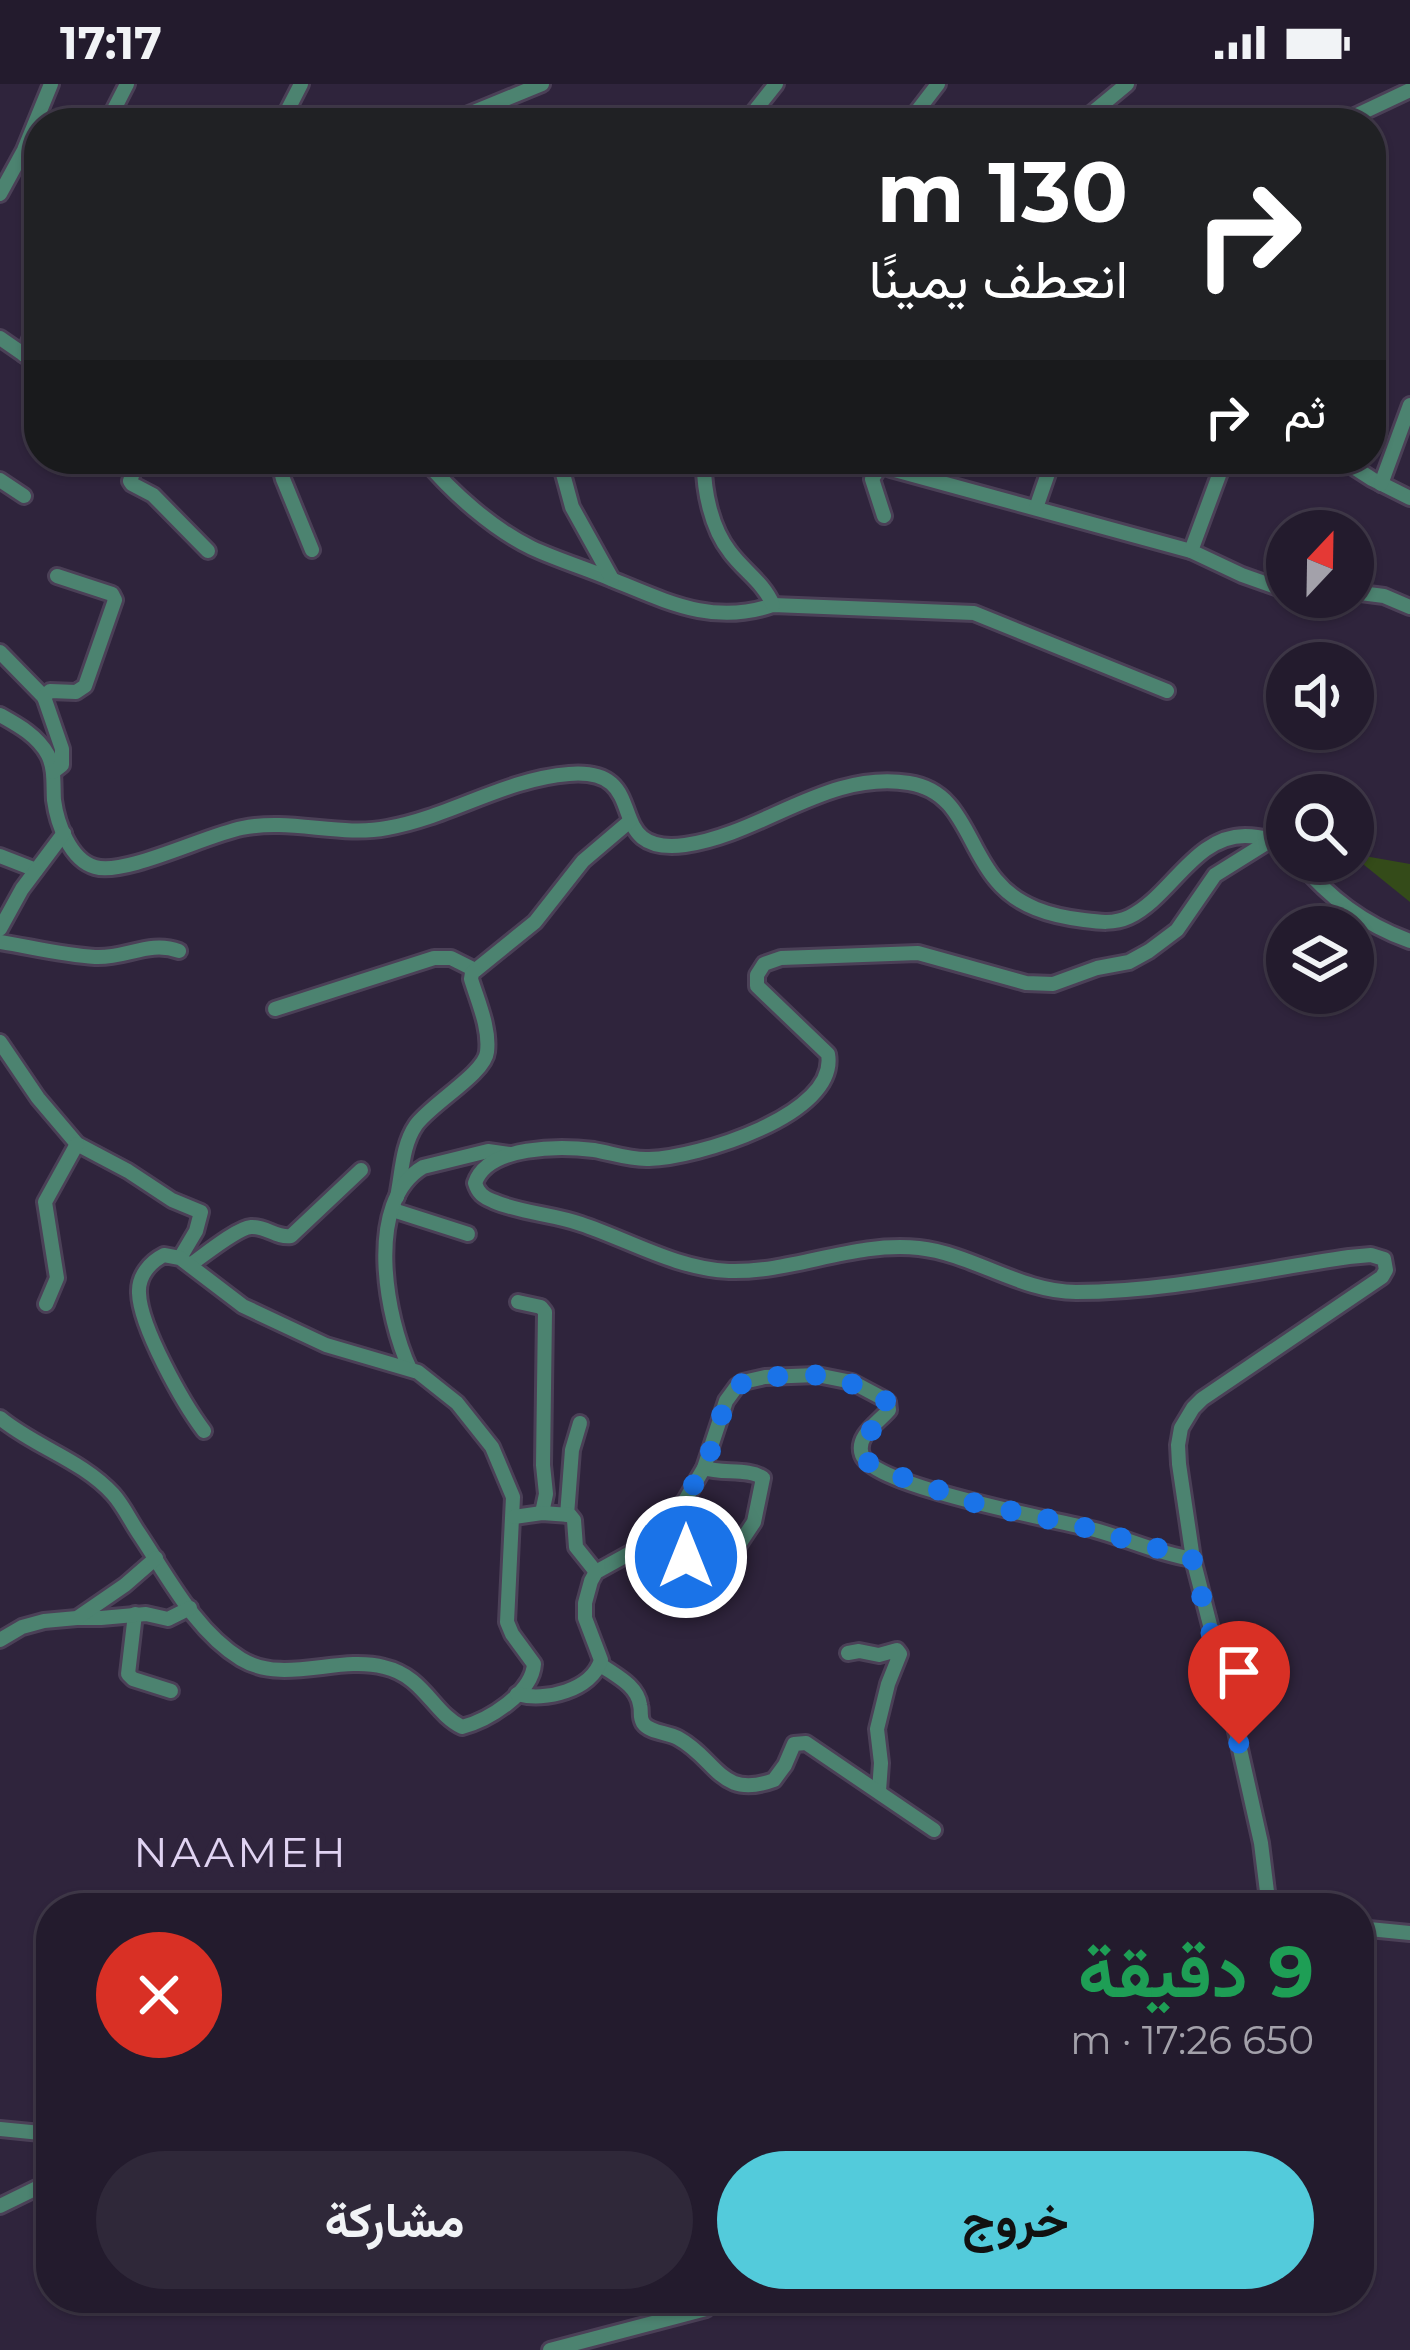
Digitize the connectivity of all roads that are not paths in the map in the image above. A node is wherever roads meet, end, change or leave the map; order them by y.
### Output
1 (542, 84) edge
2 (776, 84) edge
3 (938, 84) edge
4 (1126, 84) edge
5 (1410, 90) edge
6 (484, 108) edge
7 (757, 108) edge
8 (920, 108) edge
9 (1098, 108) edge
10 (1372, 108) edge
11 (24, 151) edge
12 (5, 179) edge
13 (0, 194) edge
14 (0, 338) edge
15 (24, 355) edge
16 (1410, 405) edge
17 (1386, 470) edge
18 (134, 474) edge
19 (282, 474) edge
20 (439, 474) edge
21 (562, 474) edge
22 (704, 474) edge
23 (874, 474) edge
24 (921, 474) edge
25 (1048, 474) edge
26 (1219, 474) edge
27 (1365, 474) edge
28 (1385, 474) edge
29 (0, 480) edge
30 (1381, 484) junction
31 (24, 496) dead end
32 (1410, 498) edge
33 (1036, 508) junction
34 (884, 516) dead end
35 (312, 550) dead end
36 (1191, 550) junction
37 (208, 551) dead end
38 (57, 576) dead end
39 (612, 579) junction
40 (1266, 583) edge
41 (1374, 594) edge
42 (773, 605) junction
43 (1410, 607) edge
44 (0, 652) edge
45 (1167, 691) dead end
46 (44, 698) junction
47 (0, 715) edge
48 (53, 772) junction
49 (630, 821) junction
50 (64, 833) junction
51 (1266, 839) edge
52 (1266, 843) edge
53 (0, 856) edge
54 (36, 870) junction
55 (1316, 882) edge
56 (0, 929) edge
57 (1410, 941) edge
58 (0, 942) edge
59 (179, 951) dead end
60 (475, 970) junction
61 (275, 1009) dead end
62 (0, 1042) edge
63 (76, 1144) junction
64 (511, 1154) junction
65 (362, 1171) dead end
66 (395, 1203) junction
67 (468, 1234) dead end
68 (184, 1262) junction
69 (518, 1302) dead end
70 (46, 1304) dead end
71 (410, 1369) junction
72 (0, 1418) edge
73 (580, 1423) dead end
74 (204, 1431) dead end
75 (704, 1468) junction
76 (684, 1502) junction
77 (542, 1513) junction
78 (567, 1515) junction
79 (514, 1516) junction
80 (156, 1558) junction
81 (1192, 1558) junction
82 (596, 1572) junction
83 (190, 1609) junction
84 (135, 1614) junction
85 (77, 1618) junction
86 (0, 1640) edge
87 (848, 1653) dead end
88 (602, 1665) junction
89 (171, 1691) dead end
90 (517, 1694) junction
91 (879, 1791) junction
92 (934, 1830) dead end
93 (1267, 1893) edge
94 (1374, 1929) edge
95 (1410, 1933) edge
96 (0, 2129) edge
97 (36, 2133) edge
98 (36, 2188) edge
99 (0, 2206) edge
100 (691, 2313) edge
101 (550, 2350) edge

1 - 6 street
2 - 7 street
3 - 8 street
4 - 9 street
5 - 10 street
11 - 12 street
12 - 13 street
14 - 15 street
16 - 17 street
18 - 37 street
19 - 35 street
20 - 39 street
21 - 39 street
22 - 42 street
23 - 34 street
24 - 33 street
25 - 33 street
26 - 36 street
27 - 30 street
28 - 30 street
29 - 31 street
30 - 32 street
33 - 36 street
36 - 40 street
38 - 46 street
39 - 42 street
41 - 43 street
42 - 45 street
44 - 46 street
46 - 48 street
47 - 48 street
48 - 50 street
49 - 50 street
49 - 51 street
49 - 60 street
50 - 54 street
52 - 64 street
53 - 54 street
54 - 56 street
55 - 57 street
58 - 59 street
60 - 61 street
60 - 66 street
62 - 63 street
63 - 68 street
63 - 70 street
64 - 66 street
64 - 81 street
65 - 68 street
66 - 67 street
66 - 71 street
68 - 71 street
68 - 74 street
69 - 77 street
71 - 79 street
72 - 80 street
73 - 78 street
75 - 76 street
75 - 76 street
75 - 81 street
76 - 82 street
77 - 78 street
77 - 79 street
78 - 82 street
79 - 90 street
80 - 83 street
80 - 85 street
81 - 93 street
82 - 88 street
83 - 84 street
83 - 90 street
84 - 85 street
84 - 89 street
85 - 86 street
87 - 91 street
88 - 90 street
88 - 91 street
91 - 92 street
94 - 95 street
96 - 97 street
98 - 99 street
100 - 101 street

